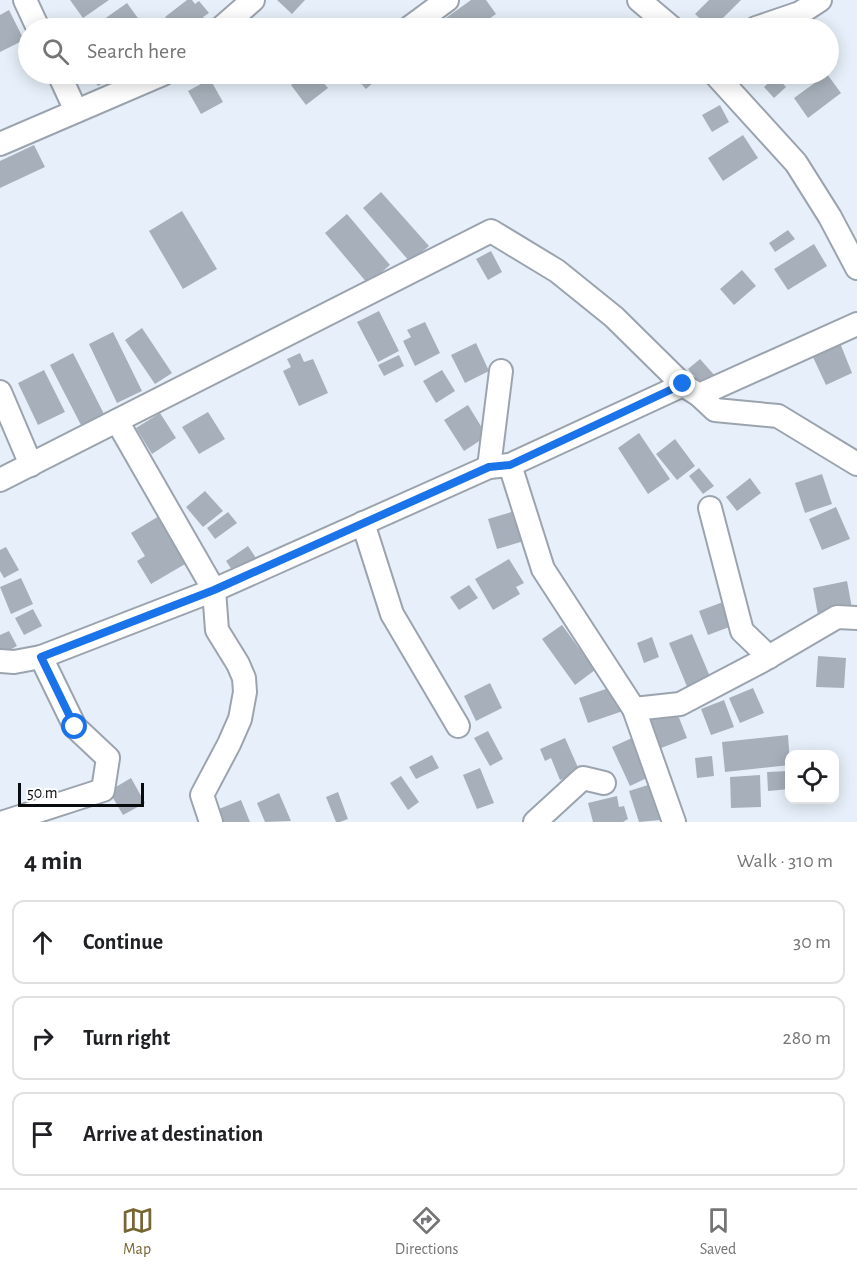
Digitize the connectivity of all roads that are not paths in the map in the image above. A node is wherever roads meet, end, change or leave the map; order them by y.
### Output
1 (25, 0) edge
2 (253, 0) edge
3 (447, 0) edge
4 (639, 0) edge
5 (820, 0) edge
6 (33, 18) edge
7 (232, 18) edge
8 (423, 18) edge
9 (660, 18) edge
10 (785, 18) edge
11 (64, 84) edge
12 (139, 84) edge
13 (724, 84) edge
14 (76, 111) junction
15 (0, 144) edge
16 (857, 268) edge
17 (857, 324) edge
18 (501, 371) dead end
19 (691, 390) junction
20 (0, 392) edge
21 (117, 421) junction
22 (857, 464) edge
23 (30, 465) junction
24 (500, 466) junction
25 (0, 480) edge
26 (710, 508) dead end
27 (363, 523) junction
28 (214, 590) junction
29 (857, 618) edge
30 (41, 657) junction
31 (769, 657) junction
32 (0, 661) edge
33 (634, 708) junction
34 (458, 726) dead end
35 (604, 783) dead end
36 (4, 822) edge
37 (211, 822) edge
38 (535, 822) edge
39 (674, 822) edge

1 - 6 street
2 - 7 street
3 - 8 street
4 - 9 street
5 - 10 street
11 - 14 street
12 - 14 street
13 - 16 street
14 - 15 street
17 - 19 street
18 - 24 street
19 - 21 street
19 - 22 street
19 - 24 street
20 - 23 street
21 - 23 street
21 - 28 street
23 - 25 street
24 - 27 street
24 - 33 street
26 - 31 street
27 - 28 street
27 - 34 street
28 - 30 street
28 - 37 street
29 - 31 street
30 - 32 street
30 - 36 street
31 - 33 street
33 - 39 street
35 - 38 street

